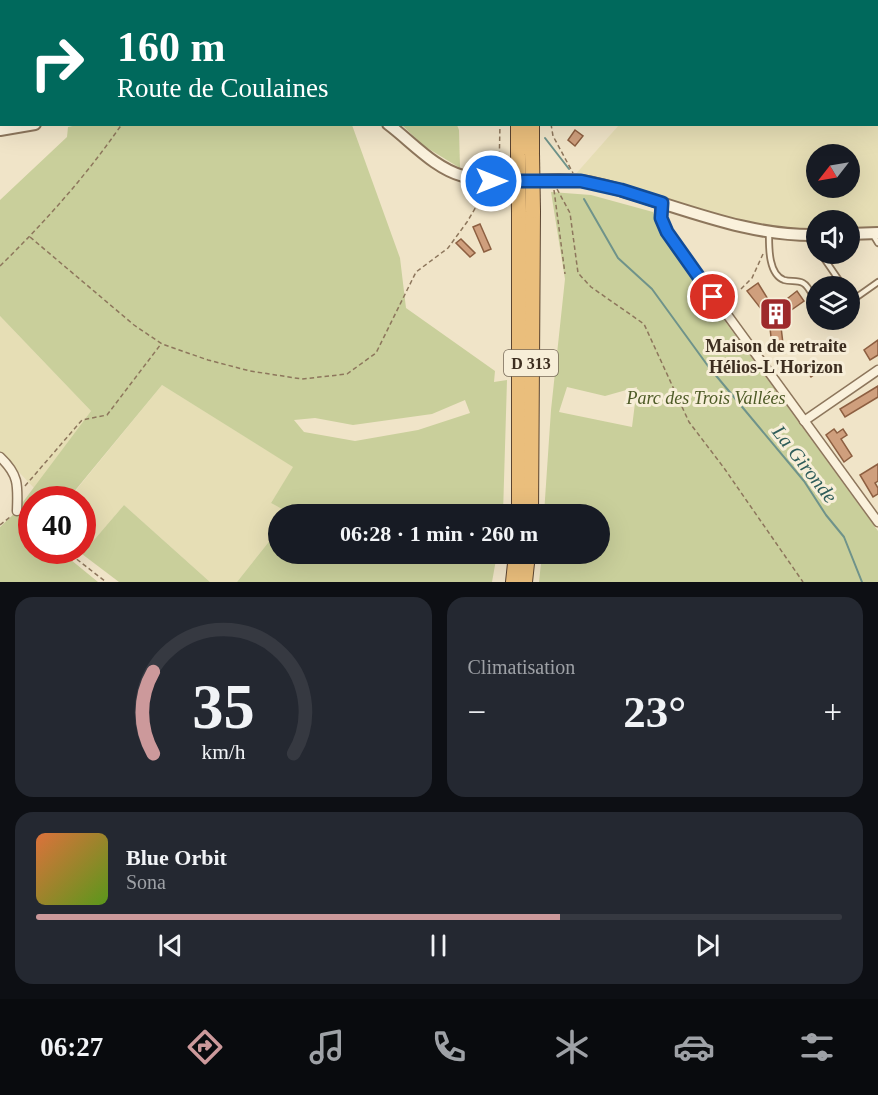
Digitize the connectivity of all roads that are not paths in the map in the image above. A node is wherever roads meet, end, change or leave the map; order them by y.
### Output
1 (23, 126) edge
2 (390, 126) edge
3 (518, 126) edge
4 (532, 126) edge
5 (0, 130) edge
6 (525, 155) junction
7 (662, 203) junction
8 (526, 211) junction
9 (769, 233) junction
10 (860, 235) edge
11 (806, 236) edge
12 (876, 237) edge
13 (878, 282) edge
14 (806, 286) edge
15 (860, 295) edge
16 (878, 370) edge
17 (804, 421) junction
18 (0, 457) edge
19 (519, 504) edge
20 (531, 504) edge
21 (17, 511) road end
22 (878, 522) edge
23 (515, 564) edge
24 (527, 564) edge
25 (513, 582) edge
26 (525, 582) edge

1 - 5 street
2 - 7 street
3 - 6 highway, D 313
4 - 6 highway, D 313
6 - 8 highway, D 313, bridge
7 - 9 street
7 - 17 street
8 - 19 highway, D 313
8 - 20 highway, D 313
9 - 11 street
9 - 14 lane
10 - 12 street
13 - 15 lane
16 - 17 street
17 - 22 street
18 - 21 street
23 - 25 highway
24 - 26 highway

